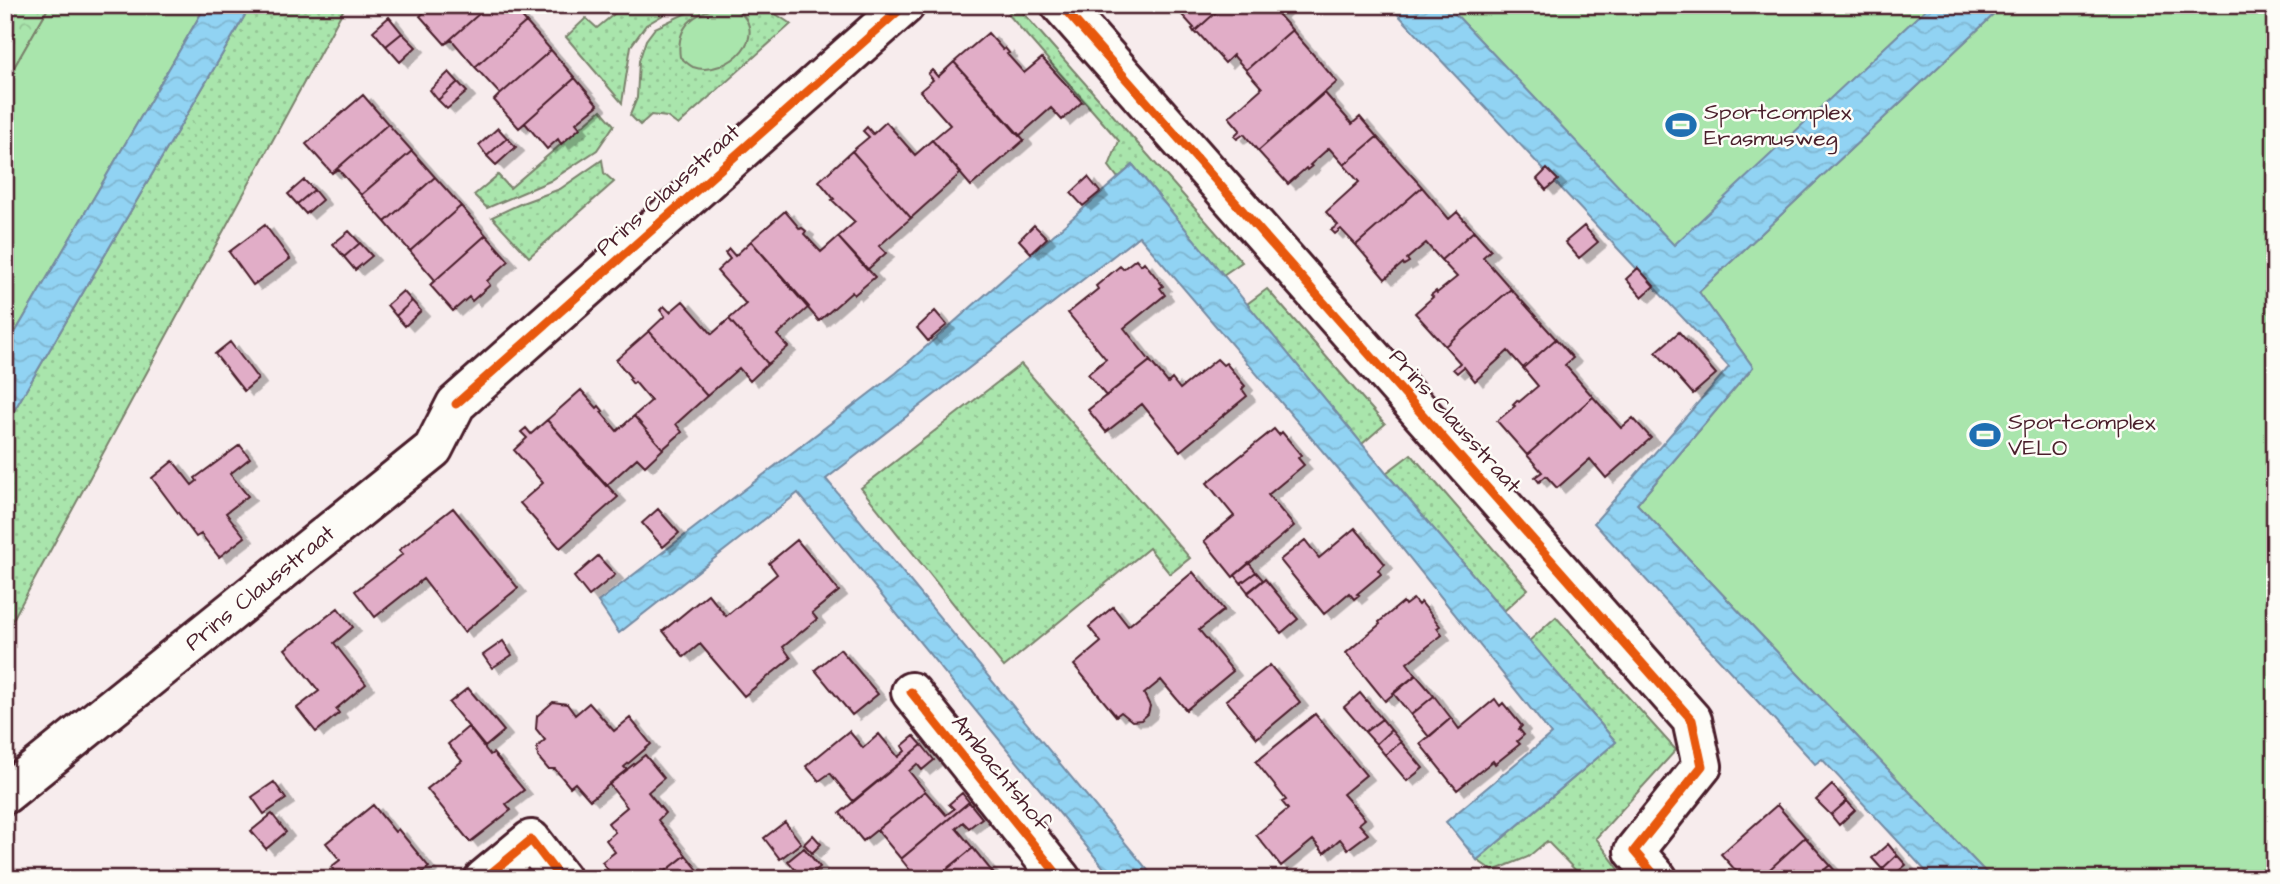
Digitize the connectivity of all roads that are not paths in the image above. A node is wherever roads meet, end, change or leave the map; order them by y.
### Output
1 (905, 5) edge
2 (1060, 5) edge
3 (911, 692) dead end
4 (5, 794) edge
5 (484, 879) edge
6 (561, 879) edge
7 (1061, 879) edge
8 (1658, 879) edge

1 - 4 street, Prins Clausstraat
2 - 8 street, Prins Clausstraat
3 - 7 street, Ambachtshof
5 - 6 street

